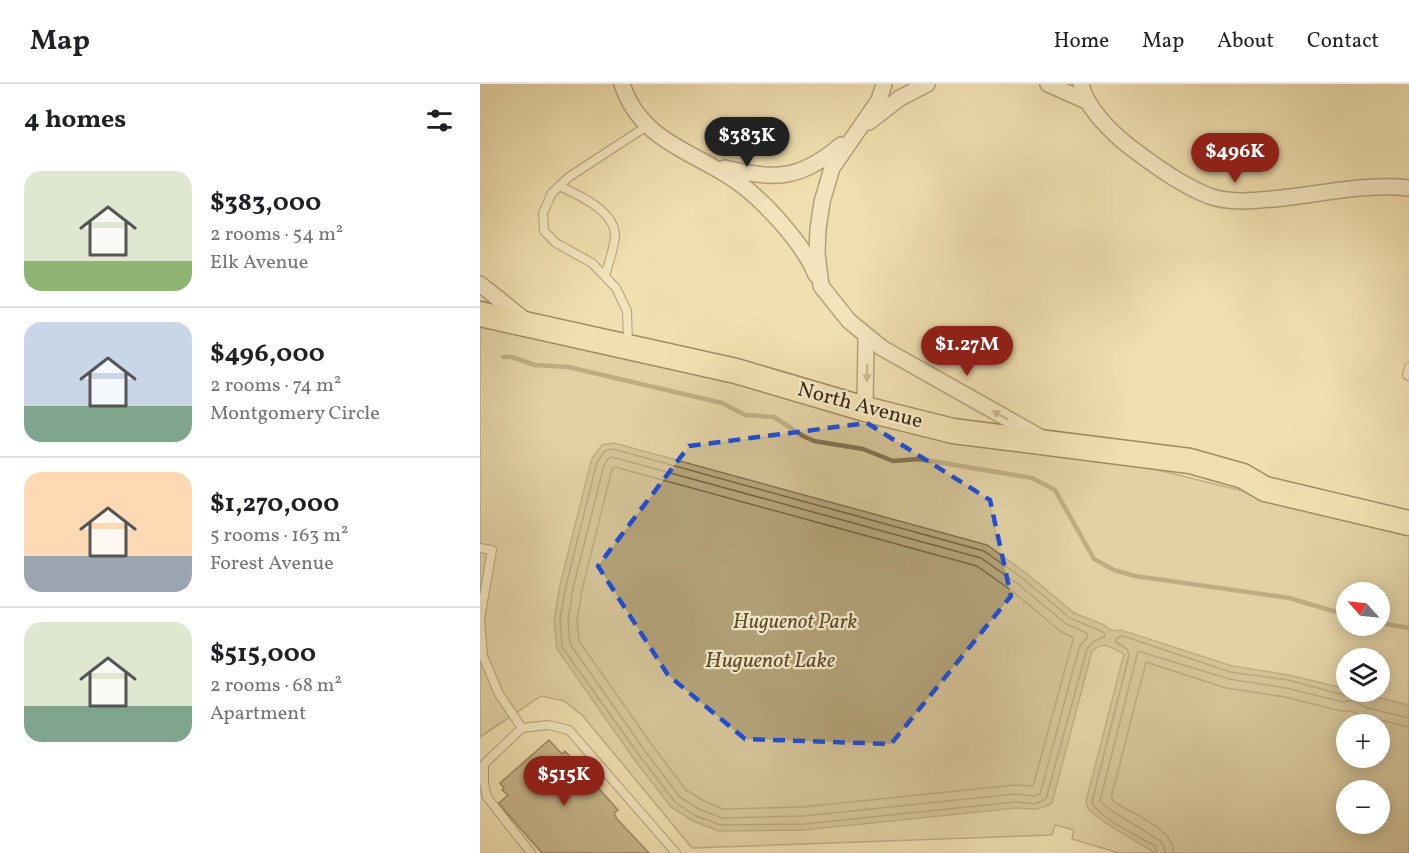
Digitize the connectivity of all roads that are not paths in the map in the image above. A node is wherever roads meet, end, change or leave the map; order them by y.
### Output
1 (622, 84) edge
2 (884, 84) edge
3 (927, 84) edge
4 (1048, 84) edge
5 (1081, 84) edge
6 (1086, 101) junction
7 (647, 126) junction
8 (858, 130) junction
9 (711, 165) junction
10 (560, 186) junction
11 (1409, 188) edge
12 (605, 276) junction
13 (480, 284) edge
14 (821, 286) junction
15 (480, 314) edge
16 (531, 325) junction
17 (867, 337) junction
18 (628, 348) junction
19 (1409, 367) edge
20 (1409, 376) edge
21 (865, 409) junction
22 (1051, 443) junction
23 (1243, 476) junction
24 (1409, 507) edge
25 (1409, 523) edge
26 (480, 548) edge
27 (480, 619) edge
28 (522, 728) junction
29 (531, 853) edge
30 (676, 853) edge

1 - 7 street
2 - 8 street
3 - 8 street
4 - 6 street
5 - 6 street
6 - 11 street
7 - 9 street
7 - 10 lane
8 - 9 street
8 - 14 street
9 - 14 street
10 - 12 lane
10 - 12 lane
12 - 18 lane
13 - 16 street
14 - 17 street
15 - 16 main road, North Avenue
16 - 18 main road, North Avenue
17 -> 21 street
22 -> 17 street
18 - 21 main road, North Avenue
19 - 20 lane
21 - 22 main road, North Avenue
22 - 23 main road, North Avenue
23 - 24 main road, North Avenue
23 - 25 main road, North Avenue
26 - 27 lane
27 - 28 lane
28 - 29 lane
28 - 30 lane

